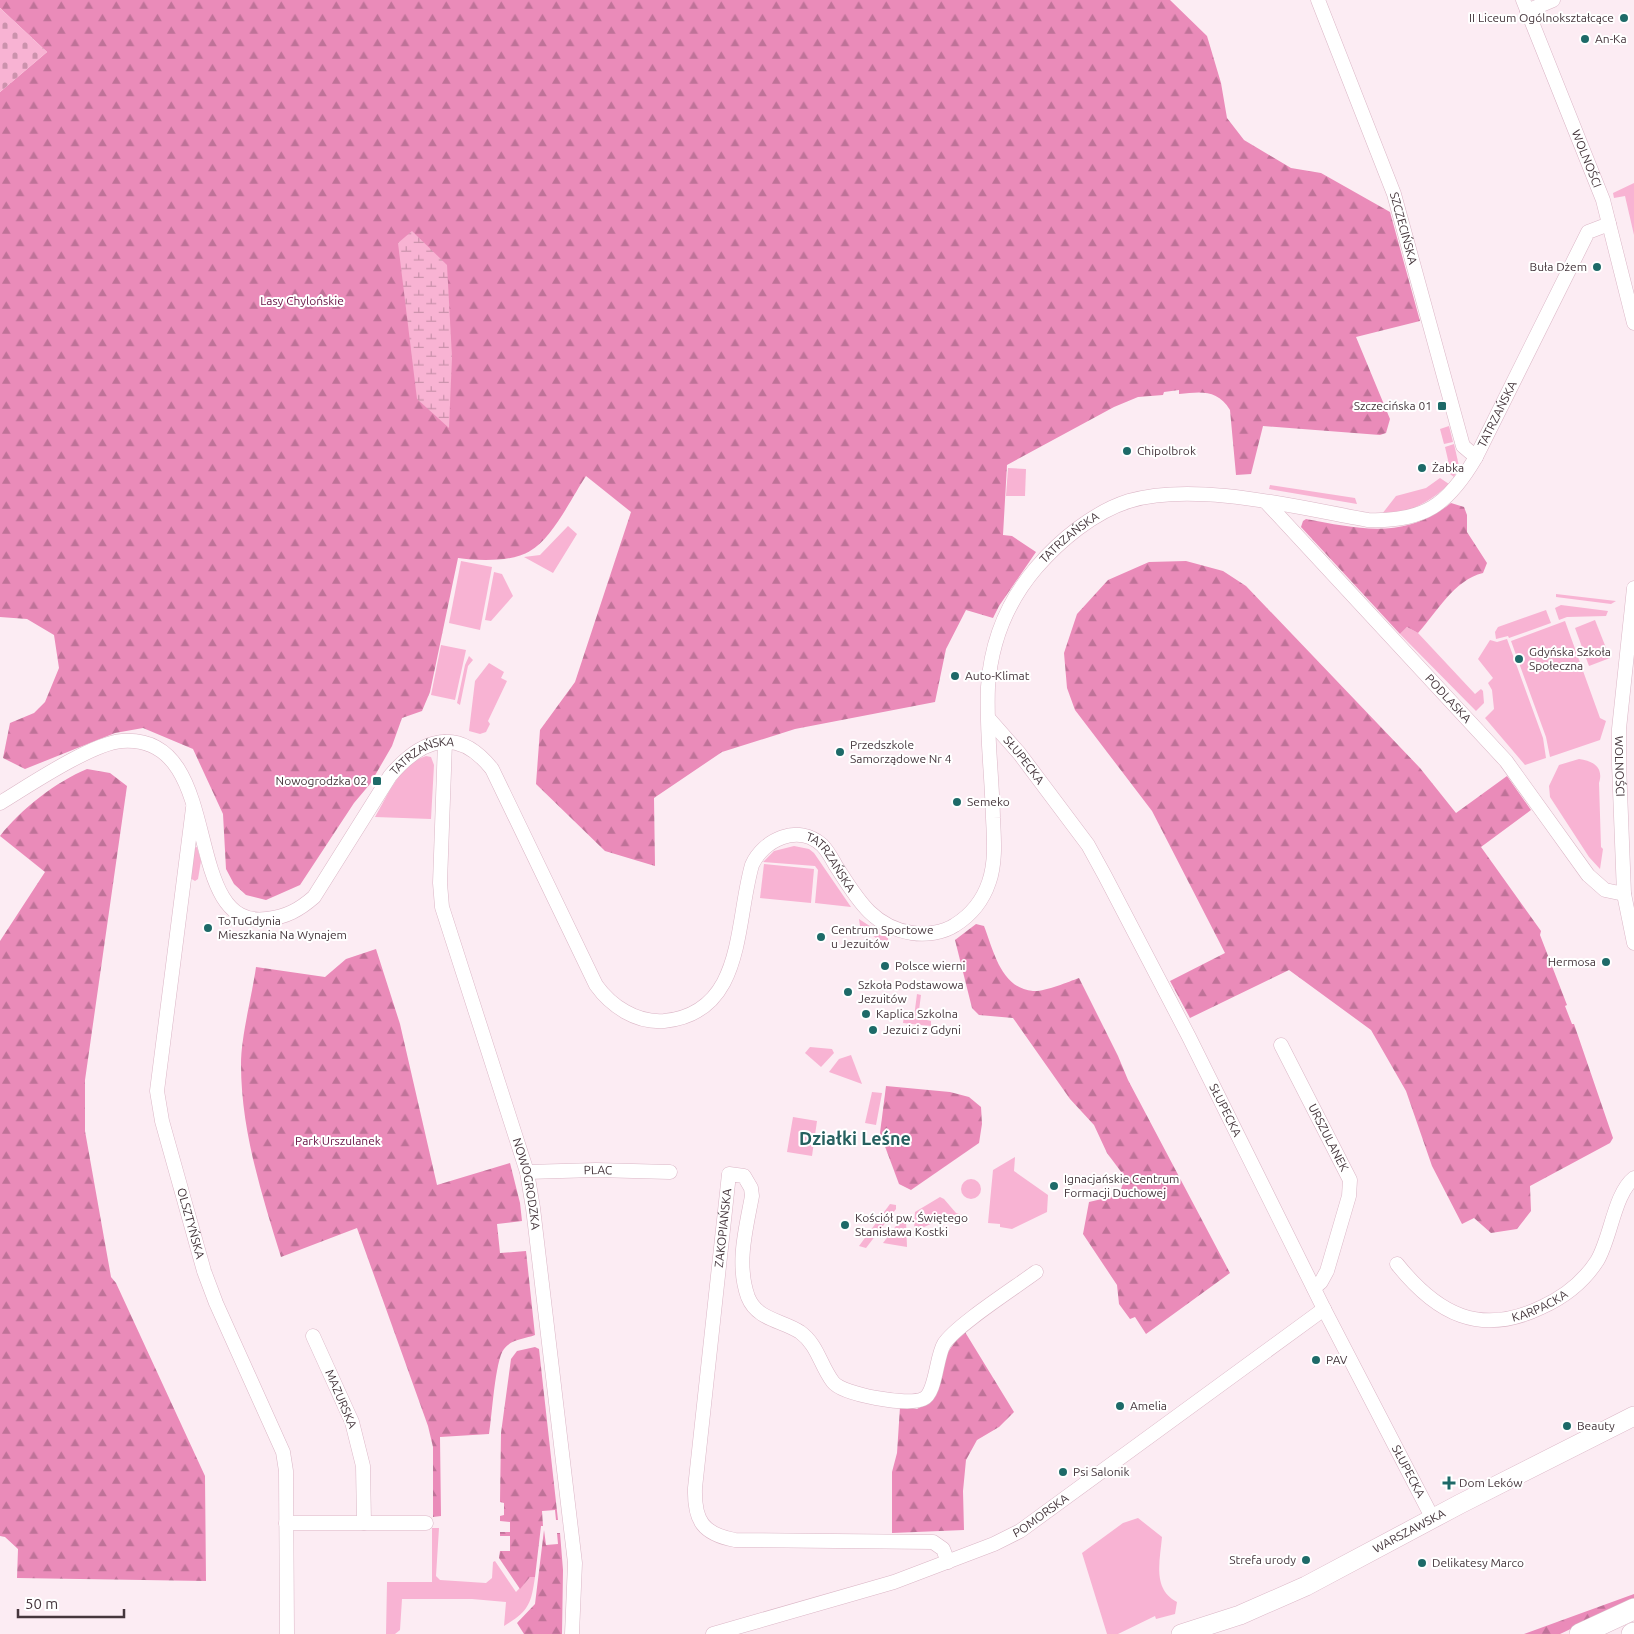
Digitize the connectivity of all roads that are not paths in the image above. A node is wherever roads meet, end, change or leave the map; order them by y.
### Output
1 (1318, 0) edge
2 (1553, 0) edge
3 (1525, 6) edge
4 (1609, 224) junction
5 (1634, 323) edge
6 (1476, 458) junction
7 (1266, 502) junction
8 (1634, 588) edge
9 (989, 719) junction
10 (445, 742) junction
11 (0, 802) edge
12 (193, 802) junction
13 (1624, 894) junction
14 (1634, 943) edge
15 (1281, 1045) dead end
16 (527, 1172) junction
17 (670, 1172) dead end
18 (1634, 1178) edge
19 (1396, 1264) dead end
20 (1036, 1272) dead end
21 (1314, 1288) junction
22 (1324, 1309) junction
23 (314, 1336) dead end
24 (1634, 1416) edge
25 (1433, 1519) junction
26 (286, 1523) junction
27 (364, 1523) junction
28 (426, 1523) dead end
29 (948, 1562) junction
30 (1634, 1609) edge
31 (287, 1634) edge
32 (572, 1634) edge
33 (714, 1634) edge
34 (1181, 1634) edge
35 (1580, 1634) edge

1 - 6 street, SZCZECIŃSKA
2 - 3 street
3 - 4 street, WOLNOŚCI
4 - 5 street, WOLNOŚCI
4 - 6 street, TATRZAŃSKA
6 - 7 street, TATRZAŃSKA
7 - 9 street, TATRZAŃSKA
7 - 13 street, PODLASKA
8 - 13 street, WOLNOŚCI
9 - 10 street, TATRZAŃSKA
9 - 21 street, SŁUPECKA
10 - 12 street, TATRZAŃSKA
10 - 16 street, NOWOGRODZKA
11 - 12 street, TATRZAŃSKA
12 - 26 street, OLSZTYŃSKA
13 - 14 street, WOLNOŚCI
15 - 21 street, URSZULANEK
16 - 17 street, PLAC
16 - 32 street, NOWOGRODZKA
18 - 19 street, KARPACKA
20 - 29 street, ZAKOPIAŃSKA
21 - 22 street, SŁUPECKA
22 - 25 street, SŁUPECKA
22 - 29 street, POMORSKA
23 - 27 street, MAZURSKA
24 - 25 street, WARSZAWSKA
25 - 34 street, WARSZAWSKA
26 - 27 street
26 - 31 street, OLSZTYŃSKA
27 - 28 street
29 - 33 street, POMORSKA
30 - 35 main road

